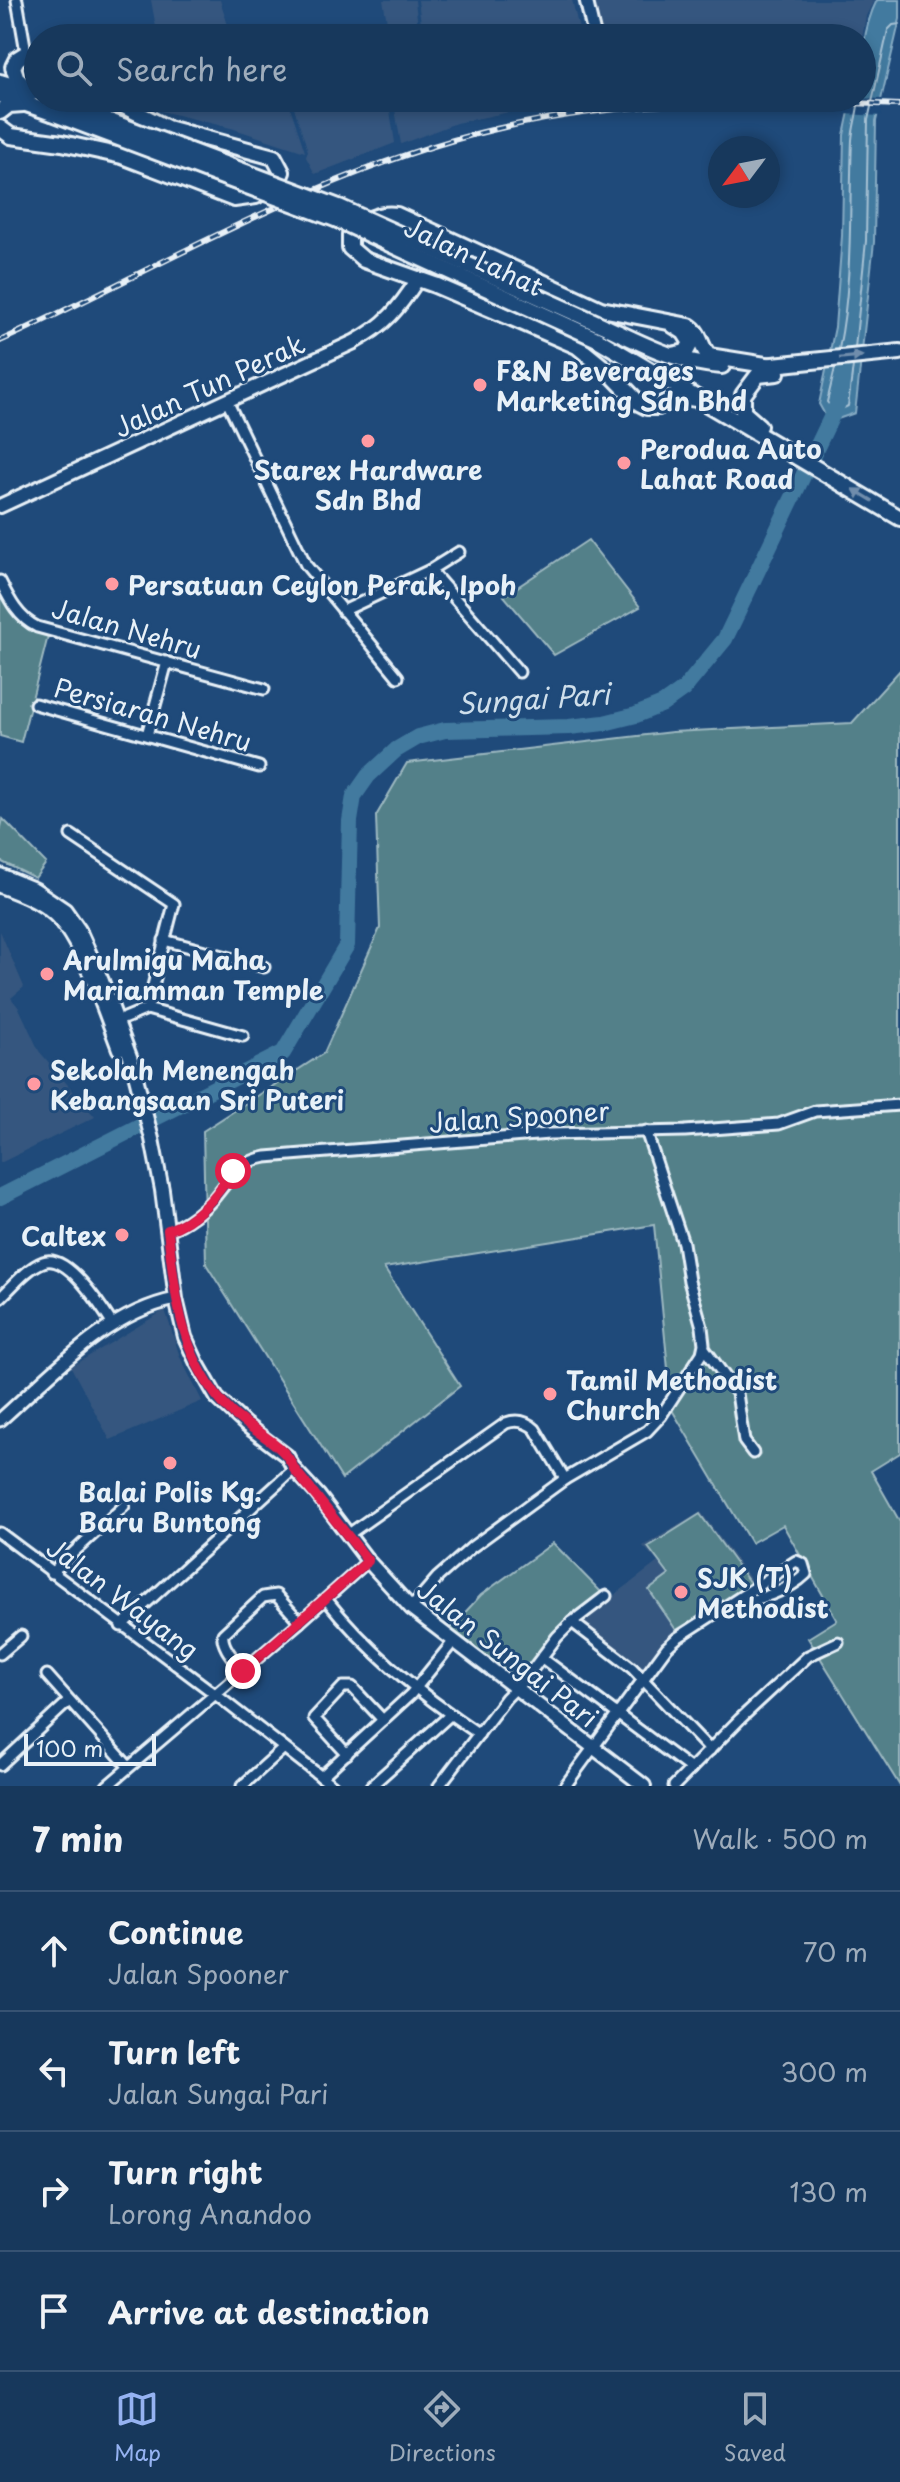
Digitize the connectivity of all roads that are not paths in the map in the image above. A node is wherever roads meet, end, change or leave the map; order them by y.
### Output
1 (17, 0) edge
2 (586, 0) edge
3 (24, 24) edge
4 (592, 24) edge
5 (24, 50) edge
6 (24, 55) edge
7 (0, 70) edge
8 (0, 82) edge
9 (24, 85) edge
10 (24, 93) edge
11 (0, 95) edge
12 (24, 98) edge
13 (24, 103) edge
14 (0, 112) edge
15 (73, 112) edge
16 (136, 112) edge
17 (0, 128) edge
18 (0, 137) edge
19 (70, 145) junction
20 (418, 279) junction
21 (666, 322) junction
22 (600, 332) junction
23 (900, 352) edge
24 (667, 355) junction
25 (824, 360) junction
26 (772, 366) junction
27 (662, 376) junction
28 (702, 400) junction
29 (227, 401) junction
30 (647, 407) junction
31 (811, 464) junction
32 (0, 506) edge
33 (900, 518) edge
34 (459, 552) dead end
35 (430, 570) junction
36 (0, 581) edge
37 (343, 611) junction
38 (167, 662) junction
39 (519, 672) dead end
40 (398, 677) dead end
41 (264, 689) dead end
42 (35, 704) dead end
43 (147, 735) junction
44 (259, 767) dead end
45 (71, 835) dead end
46 (0, 875) edge
47 (0, 886) edge
48 (164, 940) junction
49 (264, 967) dead end
50 (147, 1009) junction
51 (114, 1023) junction
52 (243, 1036) dead end
53 (900, 1105) edge
54 (646, 1131) junction
55 (157, 1174) junction
56 (168, 1230) junction
57 (0, 1298) edge
58 (172, 1300) junction
59 (113, 1325) junction
60 (704, 1348) junction
61 (0, 1420) edge
62 (753, 1453) dead end
63 (294, 1469) junction
64 (565, 1479) junction
65 (124, 1506) dead end
66 (349, 1534) junction
67 (2, 1538) edge
68 (368, 1561) junction
69 (51, 1573) junction
70 (606, 1596) dead end
71 (326, 1599) junction
72 (732, 1603) junction
73 (411, 1608) junction
74 (300, 1622) junction
75 (572, 1622) junction
76 (121, 1626) junction
77 (21, 1636) dead end
78 (453, 1642) junction
79 (838, 1642) dead end
80 (0, 1654) edge
81 (542, 1658) junction
82 (243, 1671) junction
83 (47, 1675) dead end
84 (644, 1679) junction
85 (416, 1689) junction
86 (514, 1689) junction
87 (215, 1694) junction
88 (69, 1701) junction
89 (450, 1715) junction
90 (619, 1715) junction
91 (383, 1720) junction
92 (479, 1734) junction
93 (593, 1747) junction
94 (284, 1748) junction
95 (710, 1750) junction
96 (347, 1754) junction
97 (0, 1765) edge
98 (128, 1766) junction
99 (691, 1769) junction
100 (321, 1777) junction
101 (107, 1786) edge
102 (242, 1786) edge
103 (333, 1786) edge
104 (371, 1786) edge
105 (439, 1786) edge
106 (565, 1786) edge
107 (644, 1786) edge
108 (674, 1786) edge

1 - 3 street
2 - 4 street
5 - 7 main road
6 - 9 main road
8 - 10 main road, Jalan Lahat
11 - 12 main road, Jalan Lahat
13 - 14 main road
15 - 22 main road, Jalan Lahat, bridge
16 - 19 main road
17 - 19 main road
18 - 19 main road
20 - 21 main road
20 - 29 main road, Jalan Tun Perak
20 - 30 main road
21 - 24 main road
21 - 26 main road
22 - 24 main road
22 - 27 main road, Jalan Lahat
25 -> 23 main road
24 - 26 main road
25 - 26 main road
25 - 31 main road
27 - 28 main road, Jalan Lahat
27 - 30 main road
28 - 30 main road
28 - 31 main road, Jalan Lahat
29 - 32 main road, Jalan Tun Perak
29 - 37 street
33 -> 31 main road, Jalan Lahat
34 - 35 street
35 - 37 street
35 - 39 street
36 - 38 street, Jalan Nehru
37 - 40 street
38 - 41 street, Jalan Nehru
38 - 43 street
42 - 43 street, Persiaran Nehru
43 - 44 street, Persiaran Nehru
45 - 48 street
46 - 51 main road, Jalan Sungai Pari
47 - 51 main road, Jalan Sungai Pari
48 - 49 street
48 - 50 street
50 - 51 street
50 - 52 street
51 - 55 main road, Jalan Sungai Pari
53 - 54 street, Jalan Spooner
54 - 56 street, Jalan Spooner
54 - 60 street
55 - 56 main road, Jalan Sungai Pari
55 - 58 main road, Jalan Sungai Pari
56 - 58 main road, Jalan Sungai Pari
57 - 59 street
58 - 59 street
58 - 63 main road, Jalan Sungai Pari
59 - 61 street
60 - 62 street
60 - 64 street
63 - 66 main road, Jalan Sungai Pari
63 - 76 street
64 - 66 street
64 - 73 street
65 - 69 street
66 - 68 main road, Jalan Sungai Pari
67 - 69 street, Jalan Wayang
68 - 71 street
68 - 73 main road, Jalan Sungai Pari
69 - 76 street, Jalan Wayang
70 - 75 street
71 - 74 street
71 - 85 street
72 - 72 street
72 - 84 street
73 - 78 main road, Jalan Sungai Pari
74 - 82 street
74 - 82 street
75 - 81 street
75 - 84 street
76 - 87 street, Jalan Wayang
77 - 80 street
78 - 85 street
78 - 86 main road, Jalan Sungai Pari
79 - 95 street
81 - 86 street
81 - 90 street
82 - 87 street
83 - 88 street
84 - 90 street
84 - 95 street
85 - 89 street
85 - 91 street
86 - 92 street
86 - 93 main road, Jalan Sungai Pari
87 - 94 street, Jalan Wayang
87 - 98 street
88 - 97 street
88 - 98 street
89 - 92 street
89 - 104 street
90 - 93 street
90 - 99 street
91 - 96 street
91 - 96 street
92 - 105 street
93 - 106 street
93 - 107 main road, Jalan Sungai Pari
94 - 100 street, Jalan Wayang
94 - 102 street
95 - 99 street
96 - 100 street
98 - 101 street
99 - 108 street
100 - 103 street, Jalan Wayang

